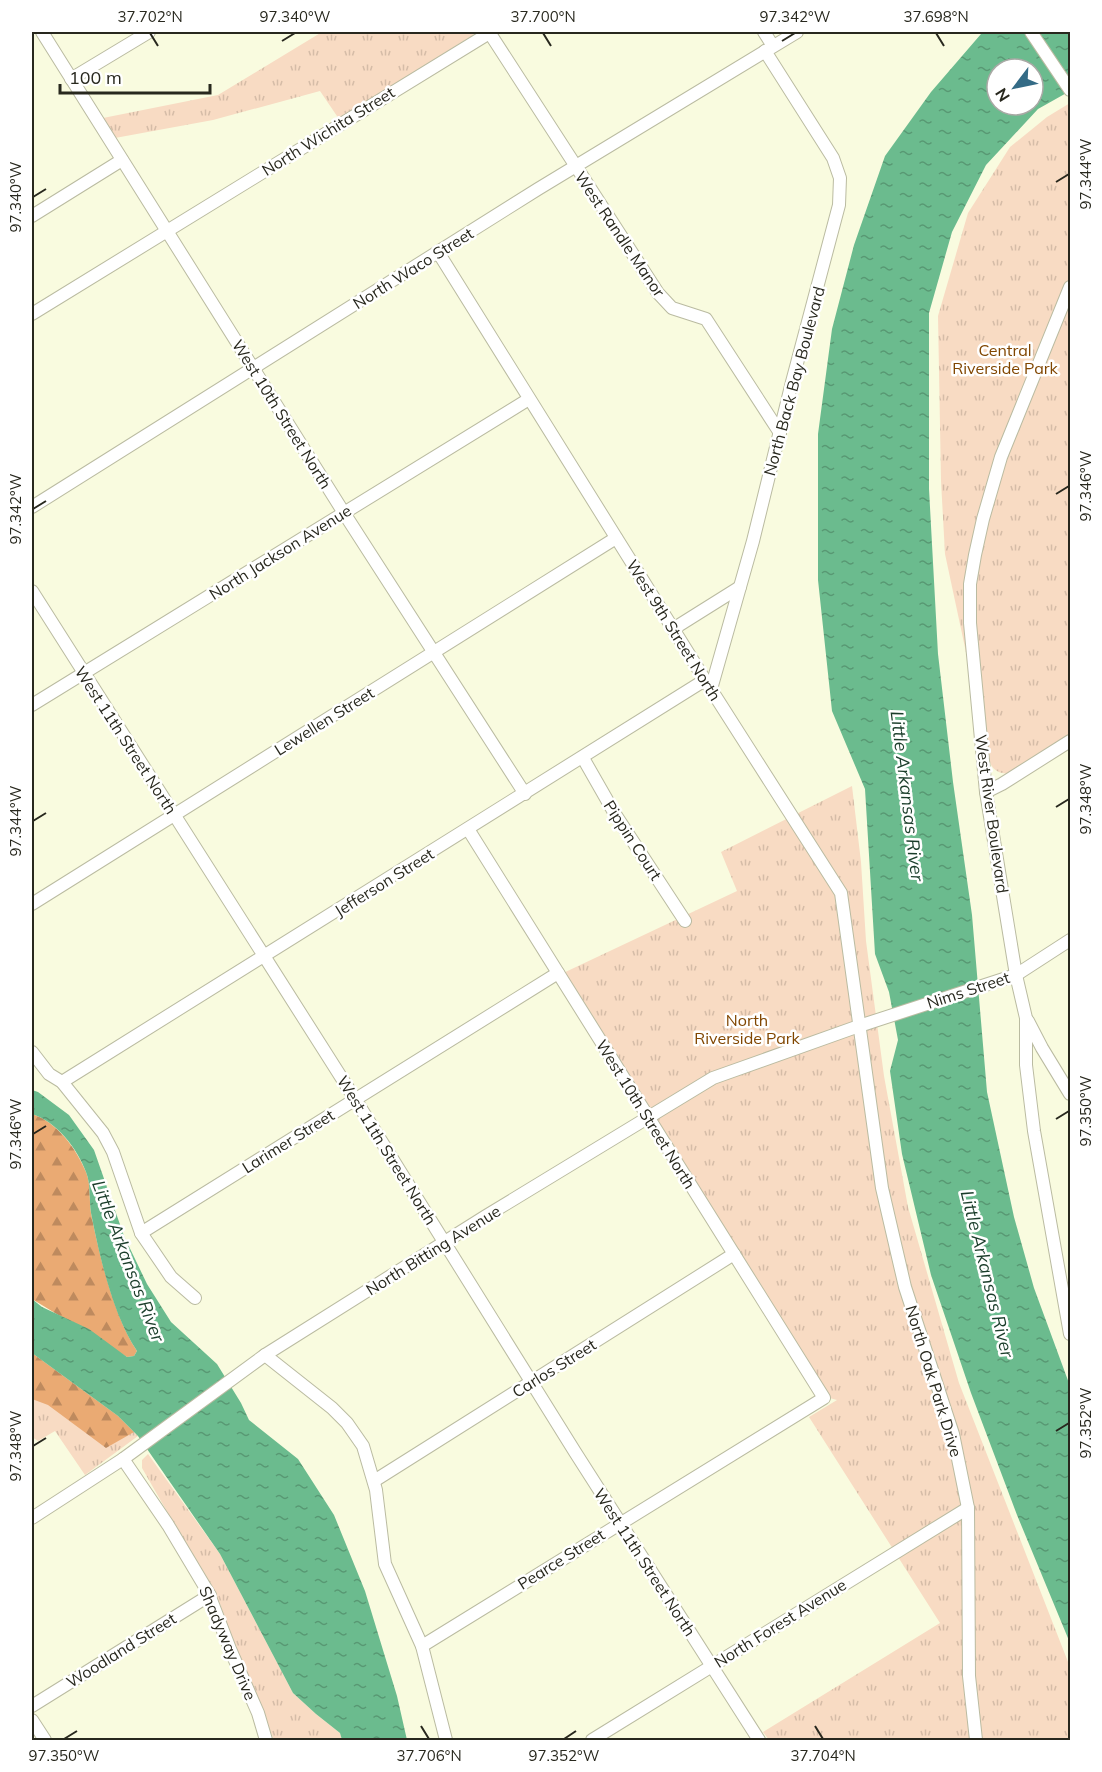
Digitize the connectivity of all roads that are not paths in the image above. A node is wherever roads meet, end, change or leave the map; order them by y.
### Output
1 (42, 32) edge
2 (149, 32) edge
3 (490, 32) edge
4 (764, 32) edge
5 (797, 32) edge
6 (1032, 32) edge
7 (769, 49) junction
8 (71, 79) junction
9 (1071, 90) edge
10 (122, 160) junction
11 (575, 166) junction
12 (32, 216) edge
13 (166, 231) junction
14 (438, 252) junction
15 (1071, 287) edge
16 (1067, 300) edge
17 (32, 314) edge
18 (253, 369) junction
19 (530, 399) junction
20 (780, 433) junction
21 (32, 507) edge
22 (344, 513) junction
23 (616, 538) junction
24 (740, 587) junction
25 (32, 591) edge
26 (673, 629) junction
27 (434, 652) junction
28 (84, 673) junction
29 (708, 685) junction
30 (32, 705) edge
31 (1071, 741) edge
32 (583, 758) junction
33 (986, 792) junction
34 (525, 794) junction
35 (174, 815) junction
36 (468, 829) junction
37 (32, 904) edge
38 (685, 921) dead end
39 (1071, 940) edge
40 (264, 956) junction
41 (558, 973) junction
42 (1016, 975) junction
43 (1026, 1018) junction
44 (859, 1026) junction
45 (32, 1052) edge
46 (62, 1082) junction
47 (1071, 1094) edge
48 (355, 1099) junction
49 (648, 1118) junction
50 (141, 1233) junction
51 (445, 1243) junction
52 (734, 1254) junction
53 (195, 1298) dead end
54 (1071, 1334) edge
55 (265, 1355) junction
56 (531, 1382) junction
57 (824, 1398) joint
58 (123, 1459) junction
59 (374, 1481) junction
60 (968, 1508) junction
61 (32, 1518) edge
62 (620, 1523) junction
63 (210, 1595) junction
64 (422, 1646) junction
65 (712, 1666) junction
66 (32, 1706) edge
67 (32, 1720) edge
68 (45, 1740) edge
69 (266, 1740) edge
70 (446, 1740) edge
71 (592, 1740) edge
72 (759, 1740) edge
73 (976, 1740) edge

1 - 8 street, West 10th Street North
2 - 8 street
3 - 11 street
3 - 13 street, North Wichita Street
4 - 7 street
5 - 7 street, North Waco Street
6 - 9 street
7 - 11 street, North Waco Street
7 - 20 street, North Back Bay Boulevard
8 - 10 street, West 10th Street North
10 - 12 street
10 - 13 street, West 10th Street North
11 - 14 street, North Waco Street
11 - 20 street, West Randle Manor
13 - 17 street, North Wichita Street
13 - 18 street, West 10th Street North
14 - 18 street, North Waco Street
14 - 19 street, West 9th Street North
15 - 16 street, West River Boulevard
16 - 33 street, West River Boulevard
18 - 21 street, North Waco Street
18 - 22 street, West 10th Street North
19 - 22 street, North Jackson Avenue
19 - 23 street, West 9th Street North
20 - 24 street, North Back Bay Boulevard
22 - 27 street, West 10th Street North
22 - 28 street, North Jackson Avenue
23 - 26 street, West 9th Street North
23 - 27 street, Lewellen Street
24 - 26 street
24 - 29 street, North Back Bay Boulevard
25 - 28 street, West 11th Street North
26 - 29 street, West 9th Street North
27 - 34 street, West 10th Street North
27 - 35 street, Lewellen Street
28 - 30 street, North Jackson Avenue
28 - 35 street, West 11th Street North
29 - 32 street, Jefferson Street
29 - 44 street, West 9th Street North
31 - 33 street
32 - 34 street, Jefferson Street
32 - 38 street, Pippin Court
33 - 42 street, West River Boulevard
34 - 36 street, Jefferson Street
35 - 37 street, Lewellen Street
35 - 40 street, West 11th Street North
36 - 40 street, Jefferson Street
36 - 41 street, West 10th Street North
39 - 42 street, Nims Street
40 - 46 street, Jefferson Street
40 - 48 street, West 11th Street North
41 - 48 street, Larimer Street
41 - 49 street, West 10th Street North
42 - 43 street, West River Boulevard
42 - 44 street, Nims Street
43 - 47 street
43 - 54 street, West River Boulevard
44 - 49 street, North Bitting Avenue
44 - 60 street, North Oak Park Drive
45 - 46 street
46 - 50 street
48 - 50 street, Larimer Street
48 - 51 street, West 11th Street North
49 - 51 street, North Bitting Avenue
49 - 52 street, West 10th Street North
50 - 53 street
51 - 55 street, North Bitting Avenue
51 - 56 street, West 11th Street North
52 - 56 street, Carlos Street
52 - 57 street, West 10th Street North
55 - 58 street, North Bitting Avenue
55 - 59 street
56 - 59 street, Carlos Street
56 - 62 street, West 11th Street North
57 - 62 street, Pearce Street
58 - 61 street, North Bitting Avenue
58 - 63 street, Shadyway Drive
59 - 64 street
60 - 65 street, North Forest Avenue
60 - 73 street, North Oak Park Drive
62 - 64 street, Pearce Street
62 - 65 street, West 11th Street North
63 - 66 street, Woodland Street
63 - 69 street, Shadyway Drive
64 - 70 street
65 - 71 street, North Forest Avenue
65 - 72 street, West 11th Street North
67 - 68 street

